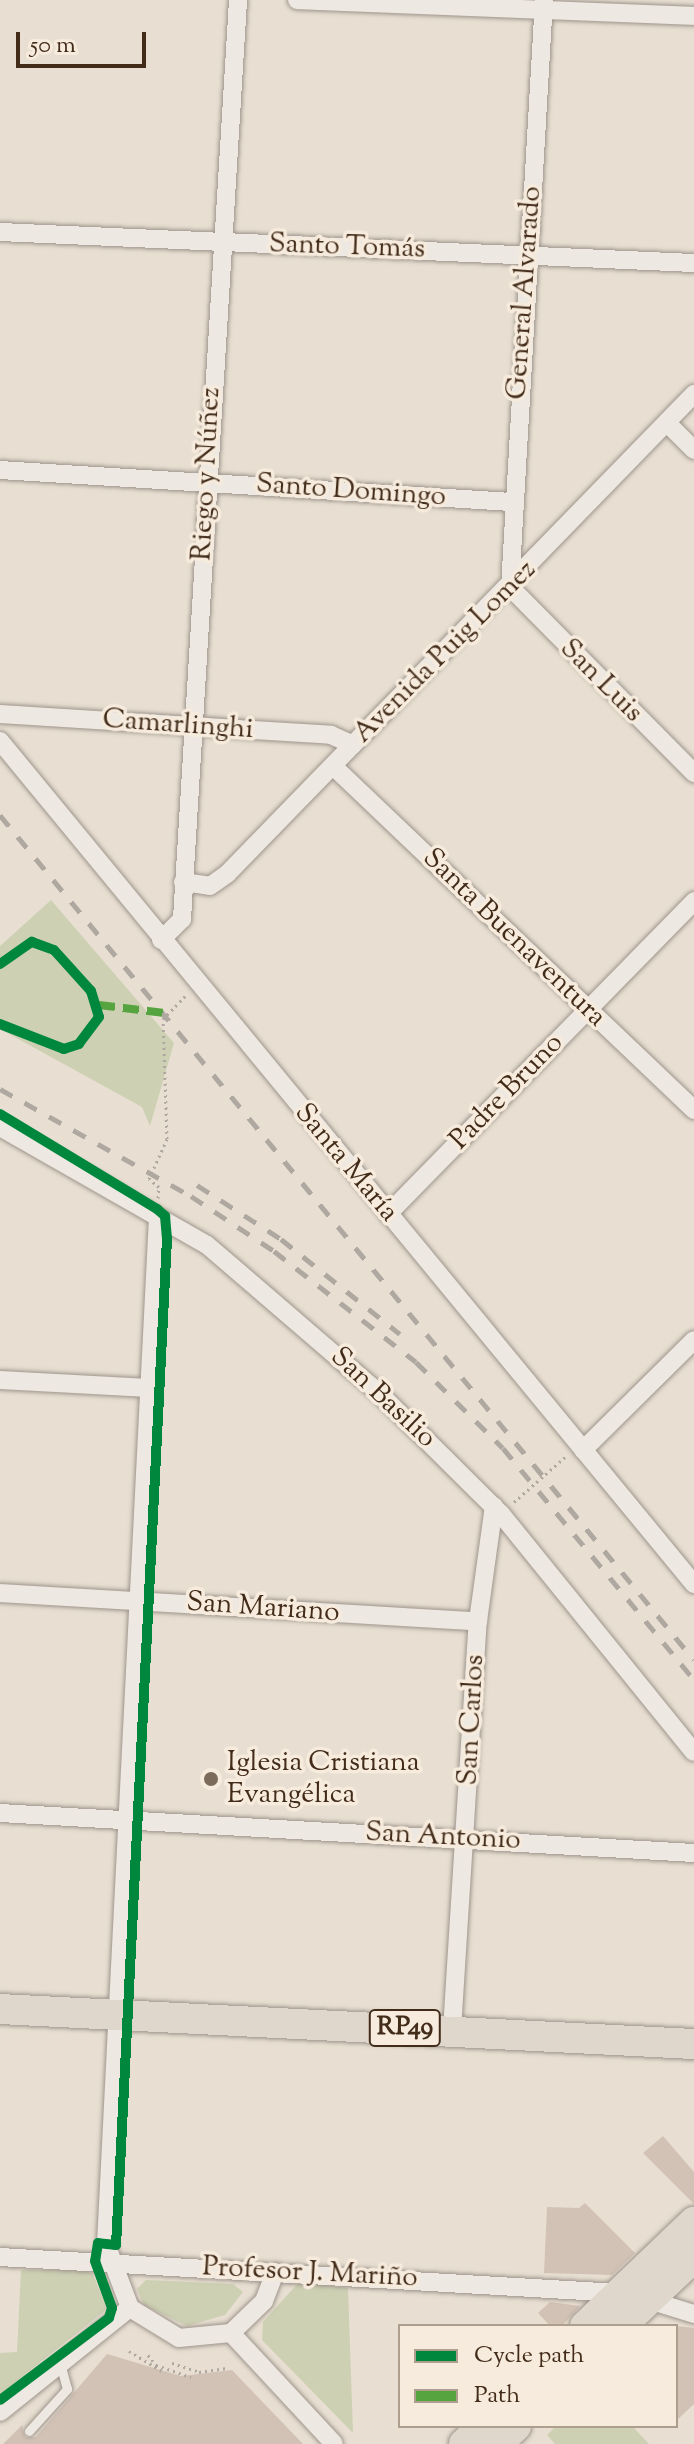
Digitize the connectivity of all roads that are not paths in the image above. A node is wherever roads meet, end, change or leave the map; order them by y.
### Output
1 (238, 0) edge
2 (297, 0) edge
3 (544, 5) edge
4 (694, 16) edge
5 (0, 232) edge
6 (223, 243) junction
7 (527, 254) junction
8 (694, 263) edge
9 (694, 394) edge
10 (667, 423) junction
11 (694, 450) edge
12 (0, 470) edge
13 (206, 481) junction
14 (511, 502) junction
15 (510, 587) junction
16 (0, 714) edge
17 (194, 727) junction
18 (0, 741) edge
19 (353, 745) junction
20 (333, 766) junction
21 (694, 773) edge
22 (183, 882) junction
23 (694, 901) edge
24 (161, 940) junction
25 (588, 1009) junction
26 (694, 1110) edge
27 (0, 1127) edge
28 (388, 1214) junction
29 (161, 1216) junction
30 (694, 1340) edge
31 (0, 1380) edge
32 (149, 1388) junction
33 (583, 1450) junction
34 (497, 1510) junction
35 (694, 1584) edge
36 (0, 1593) edge
37 (138, 1600) junction
38 (478, 1621) junction
39 (694, 1752) edge
40 (0, 1813) edge
41 (130, 1819) junction
42 (466, 1838) junction
43 (694, 1853) edge
44 (0, 2009) edge
45 (117, 2017) junction
46 (452, 2030) junction
47 (694, 2044) edge
48 (694, 2222) edge
49 (0, 2257) edge
50 (694, 2257) edge
51 (110, 2262) junction
52 (275, 2272) junction
53 (619, 2293) junction
54 (649, 2300) junction
55 (130, 2308) junction
56 (694, 2314) edge
57 (587, 2324) edge
58 (623, 2324) edge
59 (231, 2333) junction
60 (60, 2363) junction
61 (0, 2412) edge
62 (481, 2428) edge
63 (514, 2428) edge
64 (29, 2431) dead end
65 (334, 2444) edge
66 (464, 2444) edge
67 (497, 2444) edge

1 - 6 street, Riego y Núñez
2 - 3 street
3 - 4 street
3 - 7 street, General Alvarado
5 - 6 street, Santo Tomás
6 - 7 street, Santo Tomás
6 - 13 street, Riego y Núñez
7 - 8 street, Santo Tomás
7 - 14 street, General Alvarado
9 - 10 street, Avenida Puig Lomez
10 - 11 street
10 - 15 street, Avenida Puig Lomez
12 - 13 street, Santo Domingo
13 - 14 street, Santo Domingo
13 - 17 street, Riego y Núñez
14 - 15 street, General Alvarado
15 - 19 street, Avenida Puig Lomez
15 - 21 street, San Luis
16 - 17 street, Camarlinghi
17 - 19 street, Camarlinghi
17 - 22 street, Riego y Núñez
18 - 24 street, Santa María
19 - 20 street, Avenida Puig Lomez
20 - 22 street, Avenida Puig Lomez
20 - 25 street, Santa Buenaventura
22 - 24 street, Riego y Núñez
23 - 25 street, Padre Bruno
24 - 28 street, Santa María
25 - 26 street, Santa Buenaventura
25 - 28 street, Padre Bruno
27 - 29 street, San Basilio
28 - 33 street, Santa María
29 - 32 street
29 - 34 street, San Basilio
30 - 33 street
31 - 32 street
32 - 37 street
33 - 35 street, Santa María
34 - 38 street, San Carlos
34 - 39 street, San Basilio
36 - 37 street, San Mariano
37 - 38 street, San Mariano
37 - 41 street
38 - 42 street, San Carlos
40 - 41 street, San Antonio
41 - 42 street, San Antonio
41 - 45 street
42 - 43 street, San Antonio
42 - 46 street, San Carlos
44 - 45 main road, RP49
45 - 46 main road, RP49
45 - 51 street
46 - 47 main road, RP49
48 - 53 main road
49 - 51 street, Profesor J. Mariño
50 - 54 main road
51 - 52 street, Profesor J. Mariño
51 - 55 street
52 - 53 street, Profesor J. Mariño
52 - 59 street
53 - 57 main road
54 - 56 street
54 - 58 main road
55 - 59 street
55 - 60 street
59 - 65 street
60 - 61 street
60 - 64 lane
62 - 66 main road
63 - 67 main road

